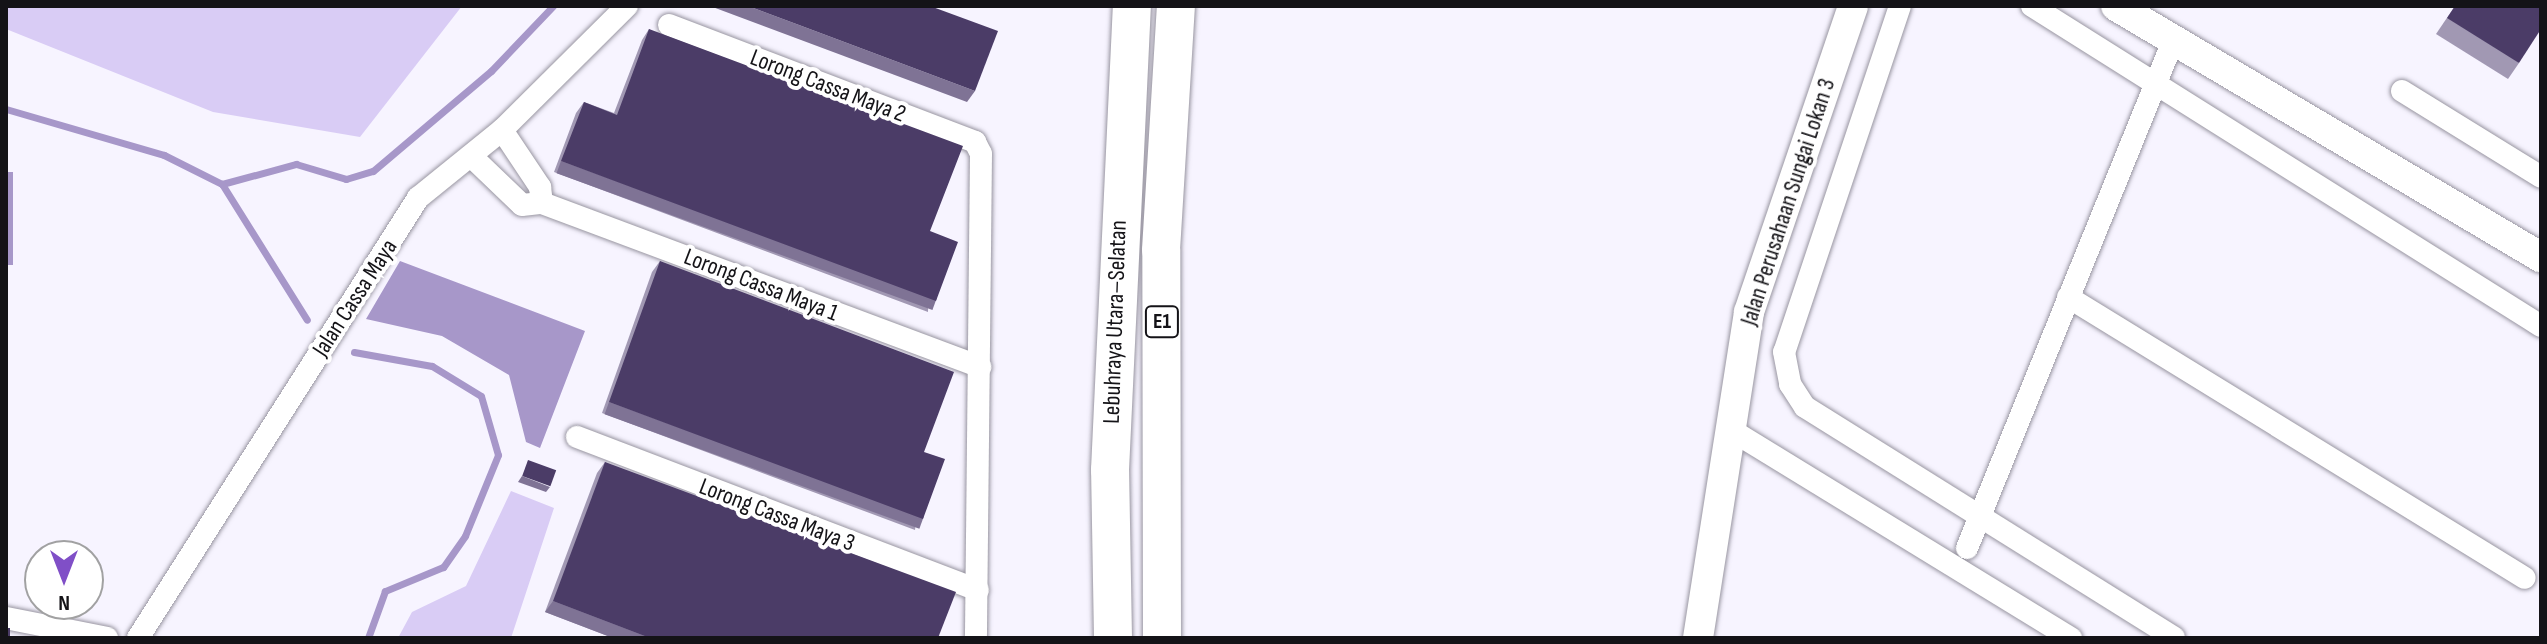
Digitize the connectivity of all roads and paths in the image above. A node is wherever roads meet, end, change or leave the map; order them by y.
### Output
1 (627, 6) edge
2 (1132, 6) edge
3 (1176, 6) edge
4 (1853, 6) edge
5 (1900, 6) edge
6 (2032, 6) edge
7 (2116, 6) edge
8 (669, 25) dead end
9 (2173, 41) junction
10 (2157, 81) junction
11 (2402, 91) dead end
12 (502, 130) junction
13 (472, 157) junction
14 (2541, 177) edge
15 (542, 203) junction
16 (2541, 257) edge
17 (2068, 297) junction
18 (2541, 326) edge
19 (980, 367) junction
20 (1731, 430) junction
21 (577, 437) dead end
22 (1982, 512) junction
23 (1967, 548) dead end
24 (2525, 578) dead end
25 (978, 590) junction
26 (6, 618) edge
27 (107, 638) edge
28 (138, 638) edge
29 (976, 638) edge
30 (1113, 638) edge
31 (1162, 638) edge
32 (1698, 638) edge
33 (2071, 638) edge
34 (2174, 638) edge

1 - 12 street, Jalan Cassa Maya
2 - 30 highway, Lebuhraya Utara–Selatan / E1
3 - 31 highway, Lebuhraya Utara–Selatan / E1
4 - 20 main road, Jalan Perusahaan Sungai Lokan 3
5 - 22 street
6 - 10 street
7 - 9 main road
8 - 19 street, Lorong Cassa Maya 2
9 - 10 street
9 - 16 main road
10 - 17 street
10 - 18 street
11 - 14 street
12 - 13 street, Jalan Cassa Maya
12 - 15 street
13 - 15 street, Lorong Cassa Maya 1
13 - 28 street, Jalan Cassa Maya
15 - 19 street, Lorong Cassa Maya 1
17 - 22 street
17 - 24 street
19 - 25 street
20 - 32 main road, Jalan Perusahaan Sungai Lokan 3
20 - 33 street
21 - 25 street, Lorong Cassa Maya 3
22 - 23 street
22 - 34 street
25 - 29 street
26 - 27 street

